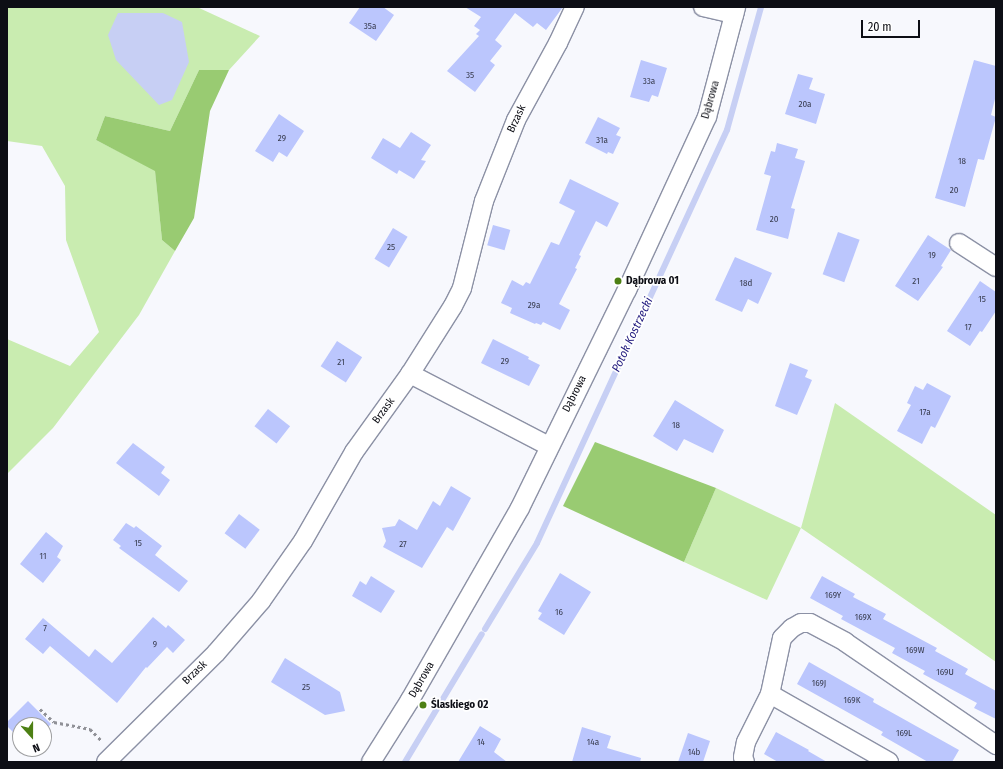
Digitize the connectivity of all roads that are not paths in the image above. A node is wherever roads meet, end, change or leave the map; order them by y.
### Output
1 (575, 7) edge
2 (703, 7) edge
3 (735, 10) edge
4 (959, 243) dead end
5 (996, 267) edge
6 (410, 374) junction
7 (549, 446) junction
8 (770, 694) junction
9 (996, 745) edge
10 (106, 762) edge
11 (372, 762) edge
12 (745, 762) edge
13 (888, 762) edge

1 - 6 street, Brzask
2 - 3 street
3 - 7 street, Dąbrowa
4 - 5 street
6 - 7 street
6 - 10 street, Brzask
7 - 11 street, Dąbrowa
8 - 9 street
8 - 12 street
8 - 13 street

